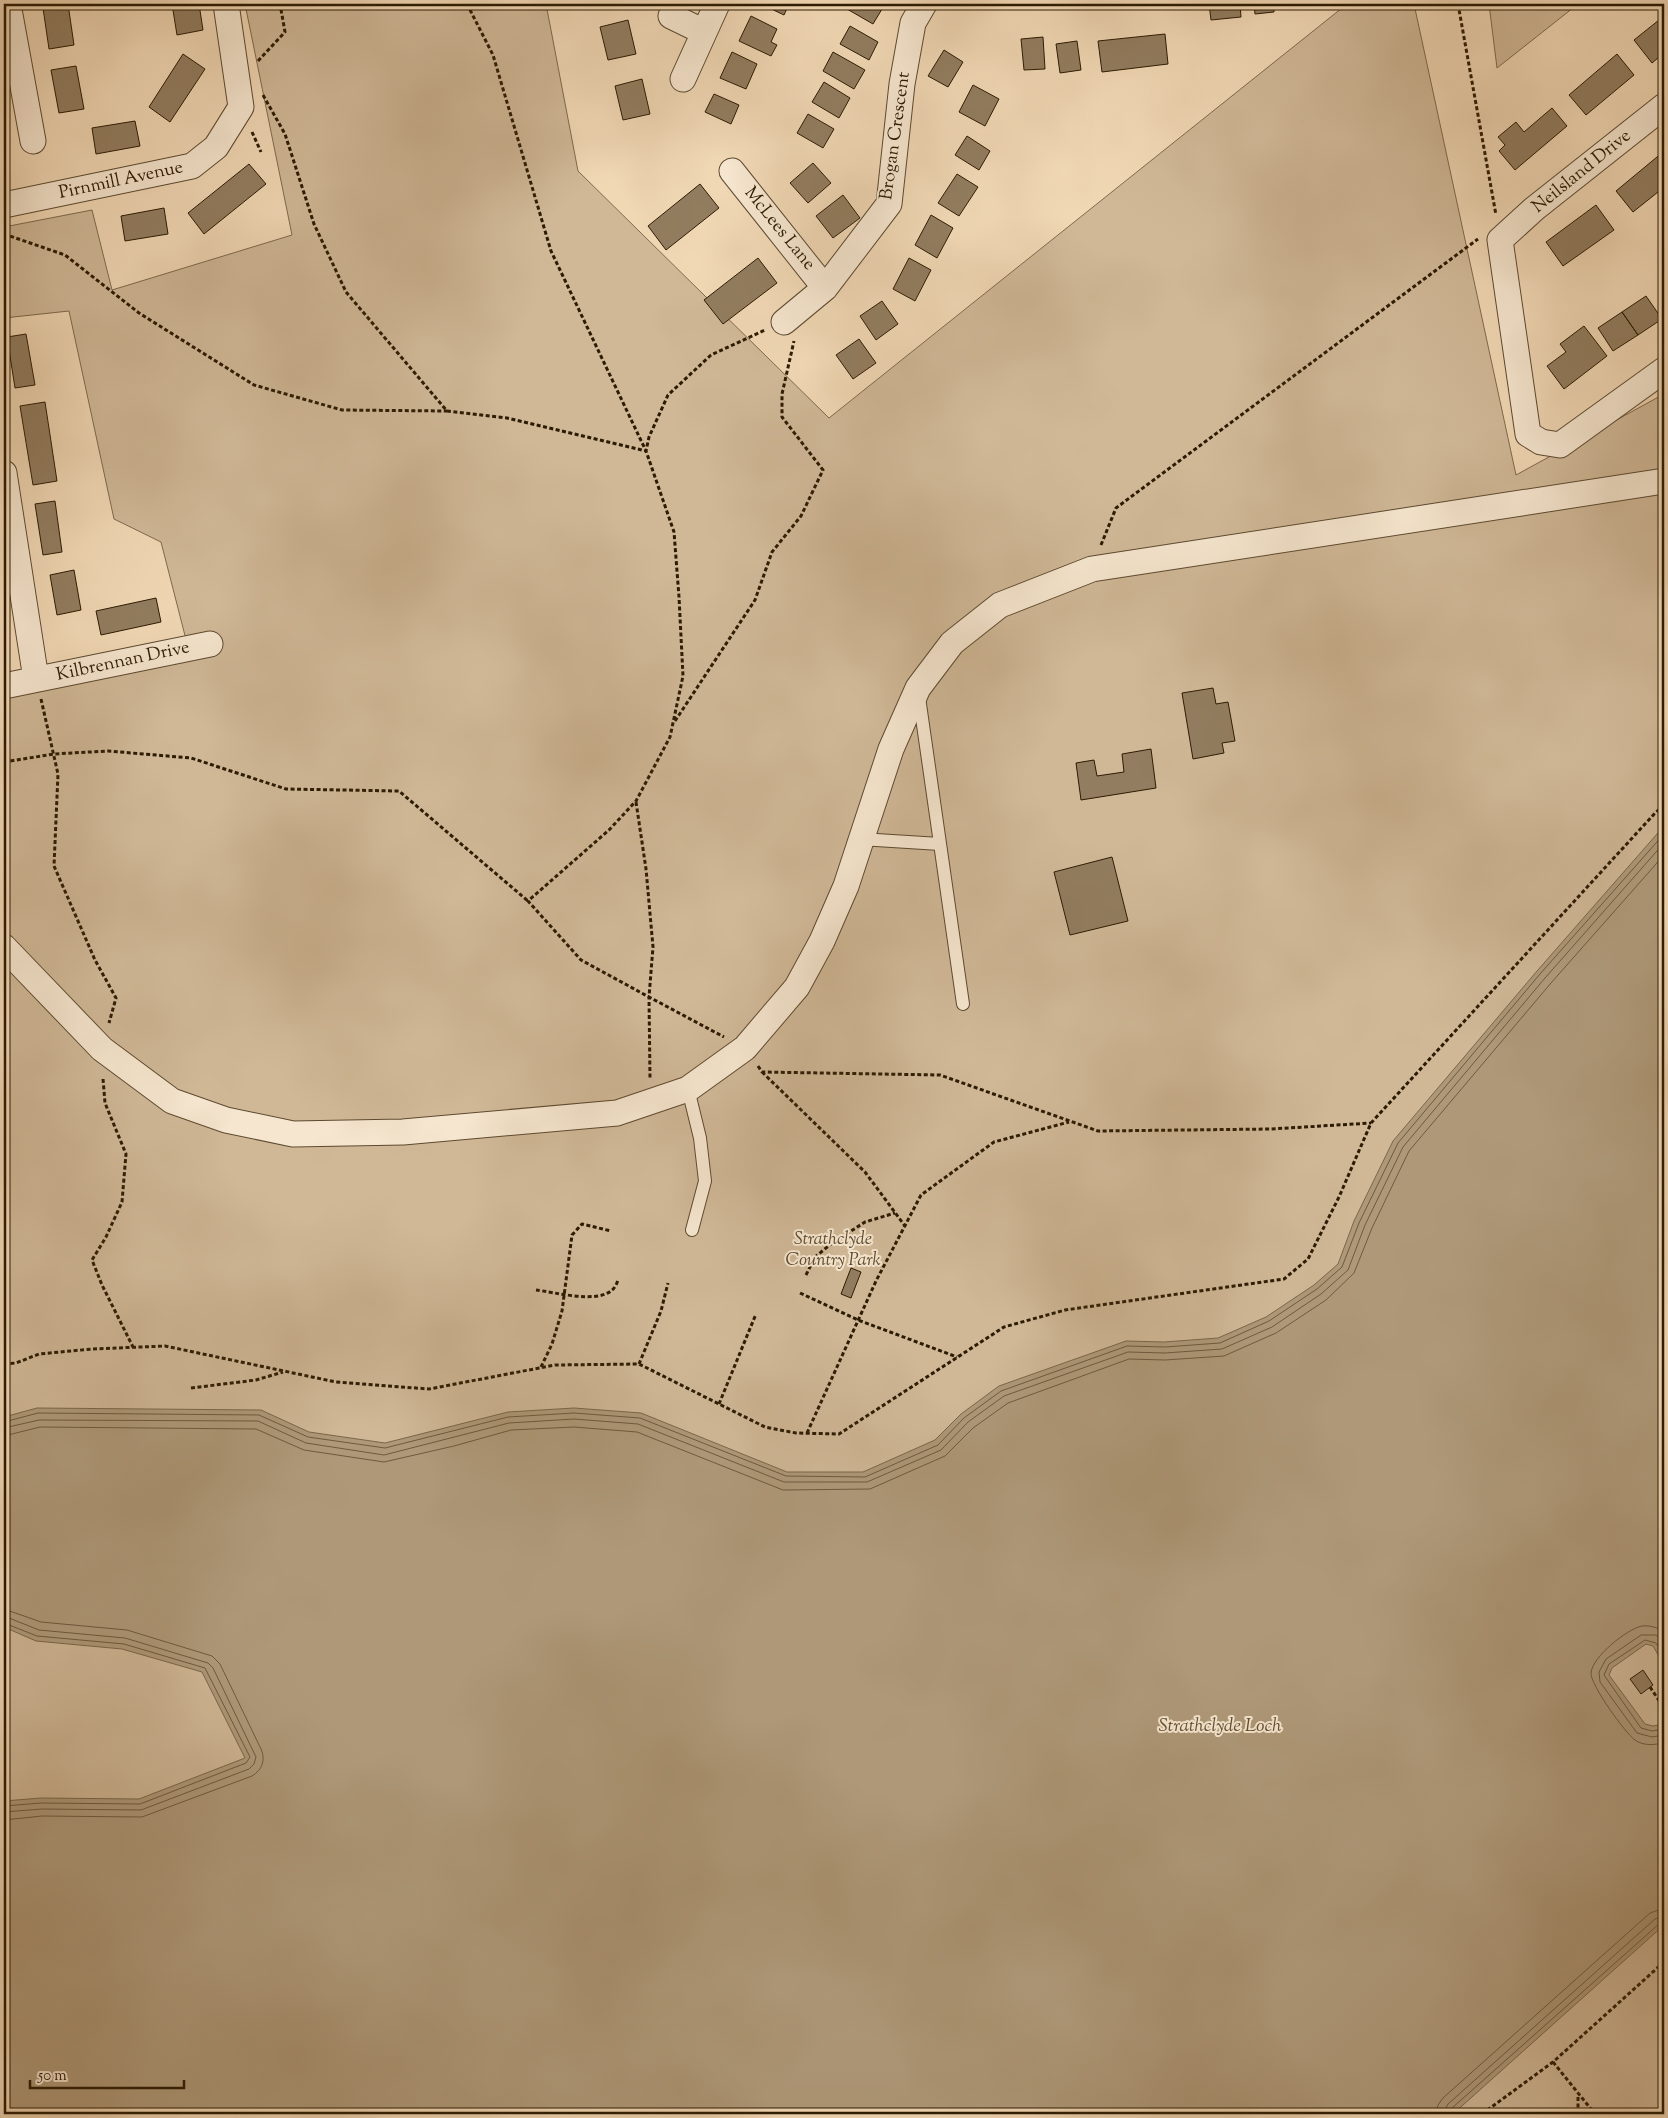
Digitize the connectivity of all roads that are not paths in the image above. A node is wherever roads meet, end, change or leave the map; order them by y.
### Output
1 (226, 4) edge
2 (717, 4) edge
3 (924, 4) edge
4 (7, 13) edge
5 (671, 16) dead end
6 (704, 32) junction
7 (683, 79) dead end
8 (1664, 106) edge
9 (33, 141) dead end
10 (732, 171) dead end
11 (4, 205) edge
12 (825, 288) junction
13 (789, 318) road end
14 (1664, 370) edge
15 (4, 473) edge
16 (1664, 481) edge
17 (210, 644) dead end
18 (36, 679) junction
19 (4, 686) edge
20 (918, 688) junction
21 (860, 839) junction
22 (940, 844) junction
23 (4, 947) edge
24 (963, 1004) dead end
25 (688, 1089) junction
26 (692, 1230) dead end

1 - 11 street, Pirnmill Avenue
2 - 6 street
3 - 12 street, Brogan Crescent
4 - 9 street
5 - 6 street
6 - 7 street
8 - 14 street, Neilsland Drive
10 - 12 street, McLees Lane
12 - 13 street, Brogan Crescent
15 - 18 street, Kilbrennan Drive
16 - 20 street
17 - 18 street, Kilbrennan Drive
18 - 19 street, Kilbrennan Drive
20 - 21 street
20 - 22 lane
21 - 22 lane
21 - 25 street
22 - 24 lane
23 - 25 street
25 - 26 lane

